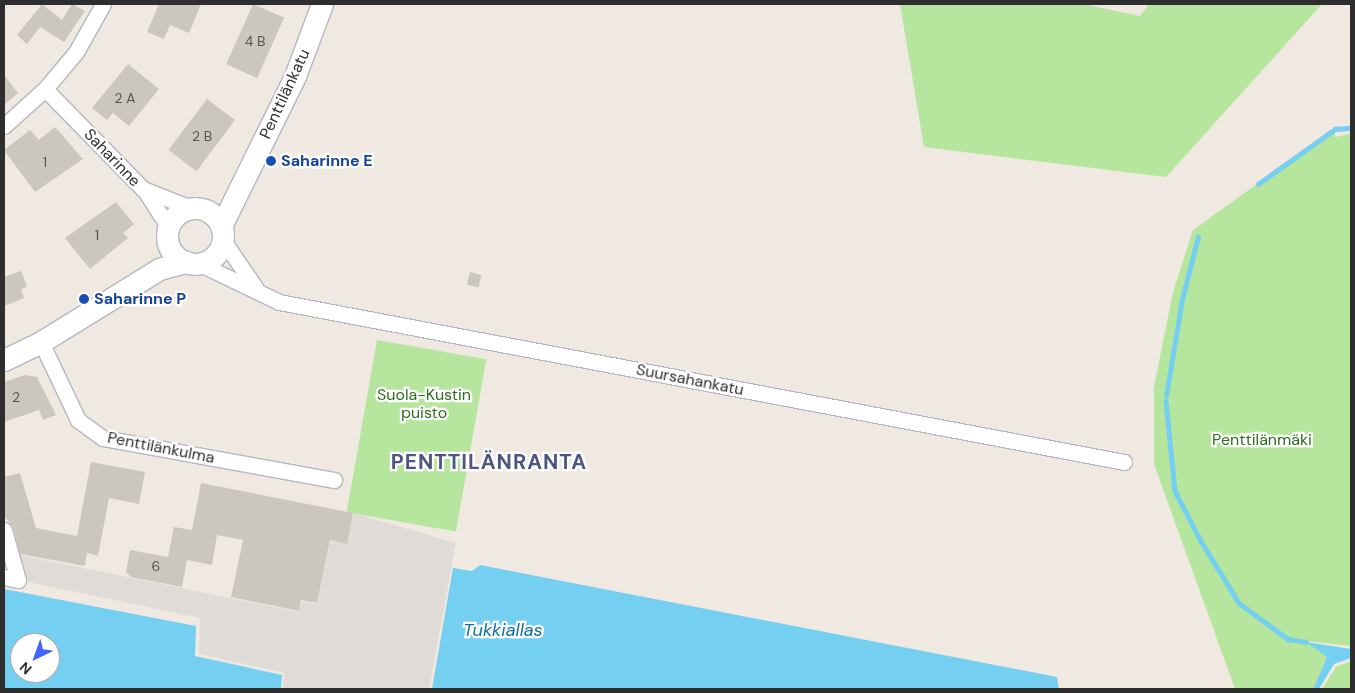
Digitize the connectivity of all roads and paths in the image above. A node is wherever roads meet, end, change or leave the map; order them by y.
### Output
1 (103, 4) edge
2 (322, 4) edge
3 (45, 89) junction
4 (4, 126) edge
5 (240, 181) junction
6 (143, 189) junction
7 (198, 209) junction
8 (222, 232) junction
9 (168, 233) junction
10 (192, 262) junction
11 (119, 291) junction
12 (258, 292) junction
13 (41, 342) junction
14 (4, 360) edge
15 (1124, 462) dead end
16 (334, 480) dead end
17 (4, 530) edge
18 (4, 577) edge

1 - 3 street
2 - 5 street, Penttilänkatu
3 - 4 street
3 - 6 street, Saharinne
5 - 7 street
5 - 8 street, Penttilänkatu
6 - 7 street, Saharinne
6 - 9 street
7 - 8 street
7 - 9 street
8 - 10 street
8 - 12 street
9 - 10 street
9 - 11 street
10 - 11 street
10 - 12 street, Suursahankatu
11 - 13 street
12 - 15 street, Suursahankatu
13 - 14 street
13 - 16 street, Penttilänkulma
17 - 18 street

